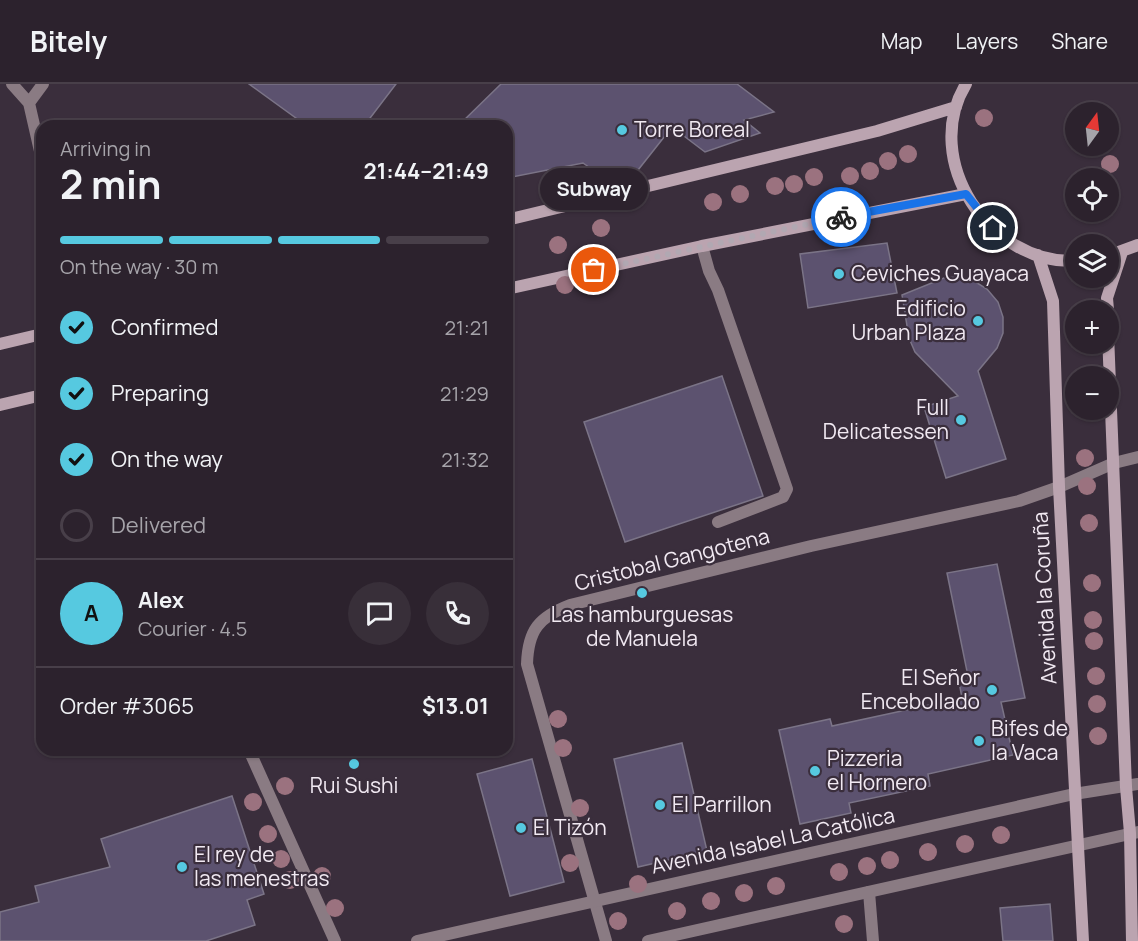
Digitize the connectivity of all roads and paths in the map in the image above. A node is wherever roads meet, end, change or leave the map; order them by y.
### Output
1 (12, 84) edge
2 (43, 84) edge
3 (966, 84) edge
4 (29, 103) junction
5 (956, 106) junction
6 (36, 134) edge
7 (966, 194) junction
8 (513, 219) edge
9 (1138, 245) edge
10 (702, 246) junction
11 (1122, 252) junction
12 (1119, 253) edge
13 (1038, 255) junction
14 (1065, 261) edge
15 (513, 288) edge
16 (1107, 300) edge
17 (36, 336) edge
18 (0, 345) edge
19 (1109, 354) edge
20 (36, 396) edge
21 (0, 405) edge
22 (1138, 458) edge
23 (1114, 463) junction
24 (1059, 487) junction
25 (718, 522) dead end
26 (252, 756) edge
27 (1132, 785) edge
28 (1074, 794) junction
29 (1134, 832) edge
30 (1079, 845) junction
31 (869, 892) junction
32 (596, 900) junction
33 (335, 941) edge
34 (417, 941) edge
35 (606, 941) edge
36 (648, 941) edge
37 (873, 941) edge
38 (1083, 941) edge
39 (1132, 941) edge

1 - 4 street
2 - 4 street
3 - 5 main road
4 - 6 street
5 - 7 main road
5 - 8 main road
7 - 10 main road
7 - 13 main road
9 - 11 main road
10 - 15 main road
10 - 25 street
11 - 12 main road
11 - 16 main road
13 - 14 main road
13 - 24 main road, Avenida la Coruña
17 - 18 main road
19 - 23 main road
20 - 21 main road
22 - 23 street, Cristobal Gangotena
23 - 24 street, Cristobal Gangotena
23 - 27 main road
24 - 28 main road, Avenida la Coruña
24 - 32 street, Cristobal Gangotena
26 - 33 street
27 - 28 street, Avenida Isabel La Católica
27 - 29 main road
28 - 30 main road, Avenida la Coruña
28 - 32 street, Avenida Isabel La Católica
29 - 30 street
29 - 39 main road
30 - 31 street
30 - 38 main road, Avenida la Coruña
31 - 36 street
31 - 37 street
32 - 34 street, Avenida Isabel La Católica
32 - 35 street, Cristobal Gangotena

